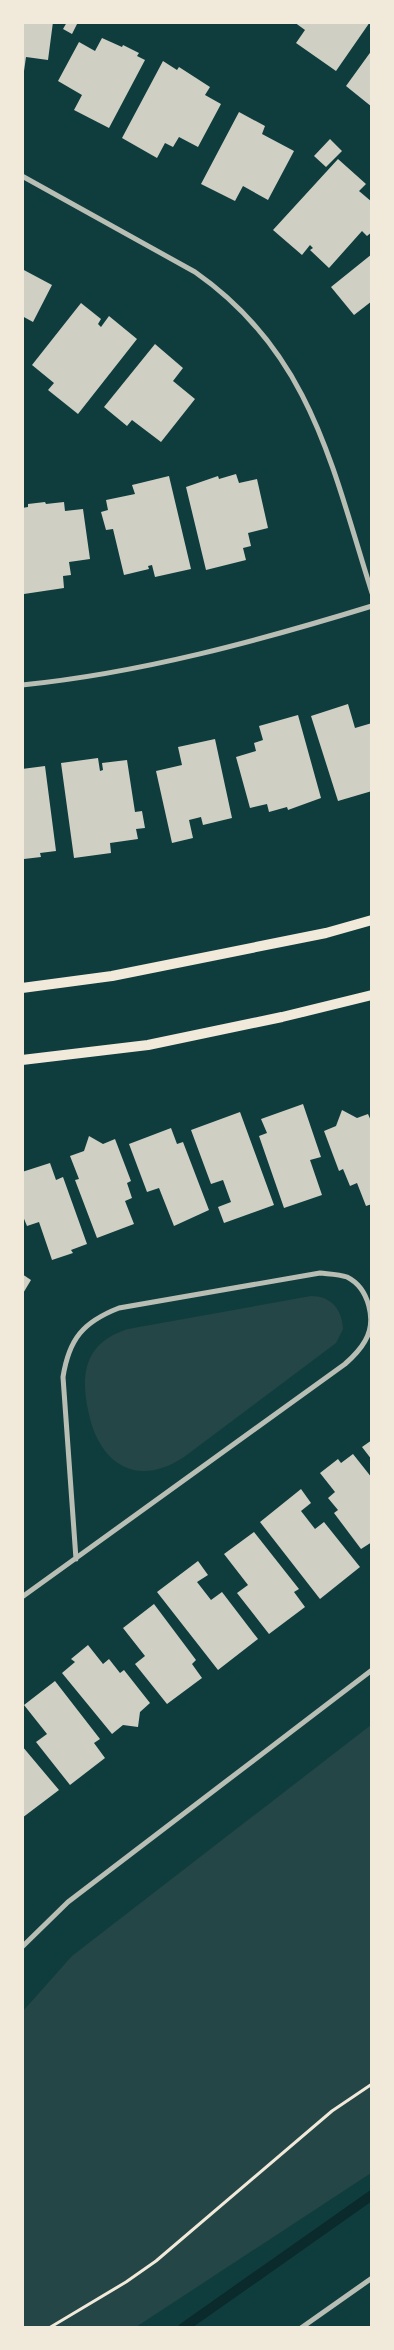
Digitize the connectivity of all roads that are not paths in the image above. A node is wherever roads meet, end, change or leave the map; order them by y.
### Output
1 (22, 176) edge
2 (372, 593) edge
3 (372, 606) edge
4 (22, 685) edge
5 (372, 920) edge
6 (22, 988) edge
7 (372, 995) edge
8 (22, 1060) edge
9 (76, 1559) junction
10 (22, 1597) edge
11 (372, 1670) edge
12 (22, 1947) edge
13 (372, 2278) edge
14 (301, 2328) edge

1 - 2 street
3 - 4 street
5 - 6 main road
7 - 8 main road
9 - 9 street
9 - 10 street
11 - 12 street
13 - 14 street

